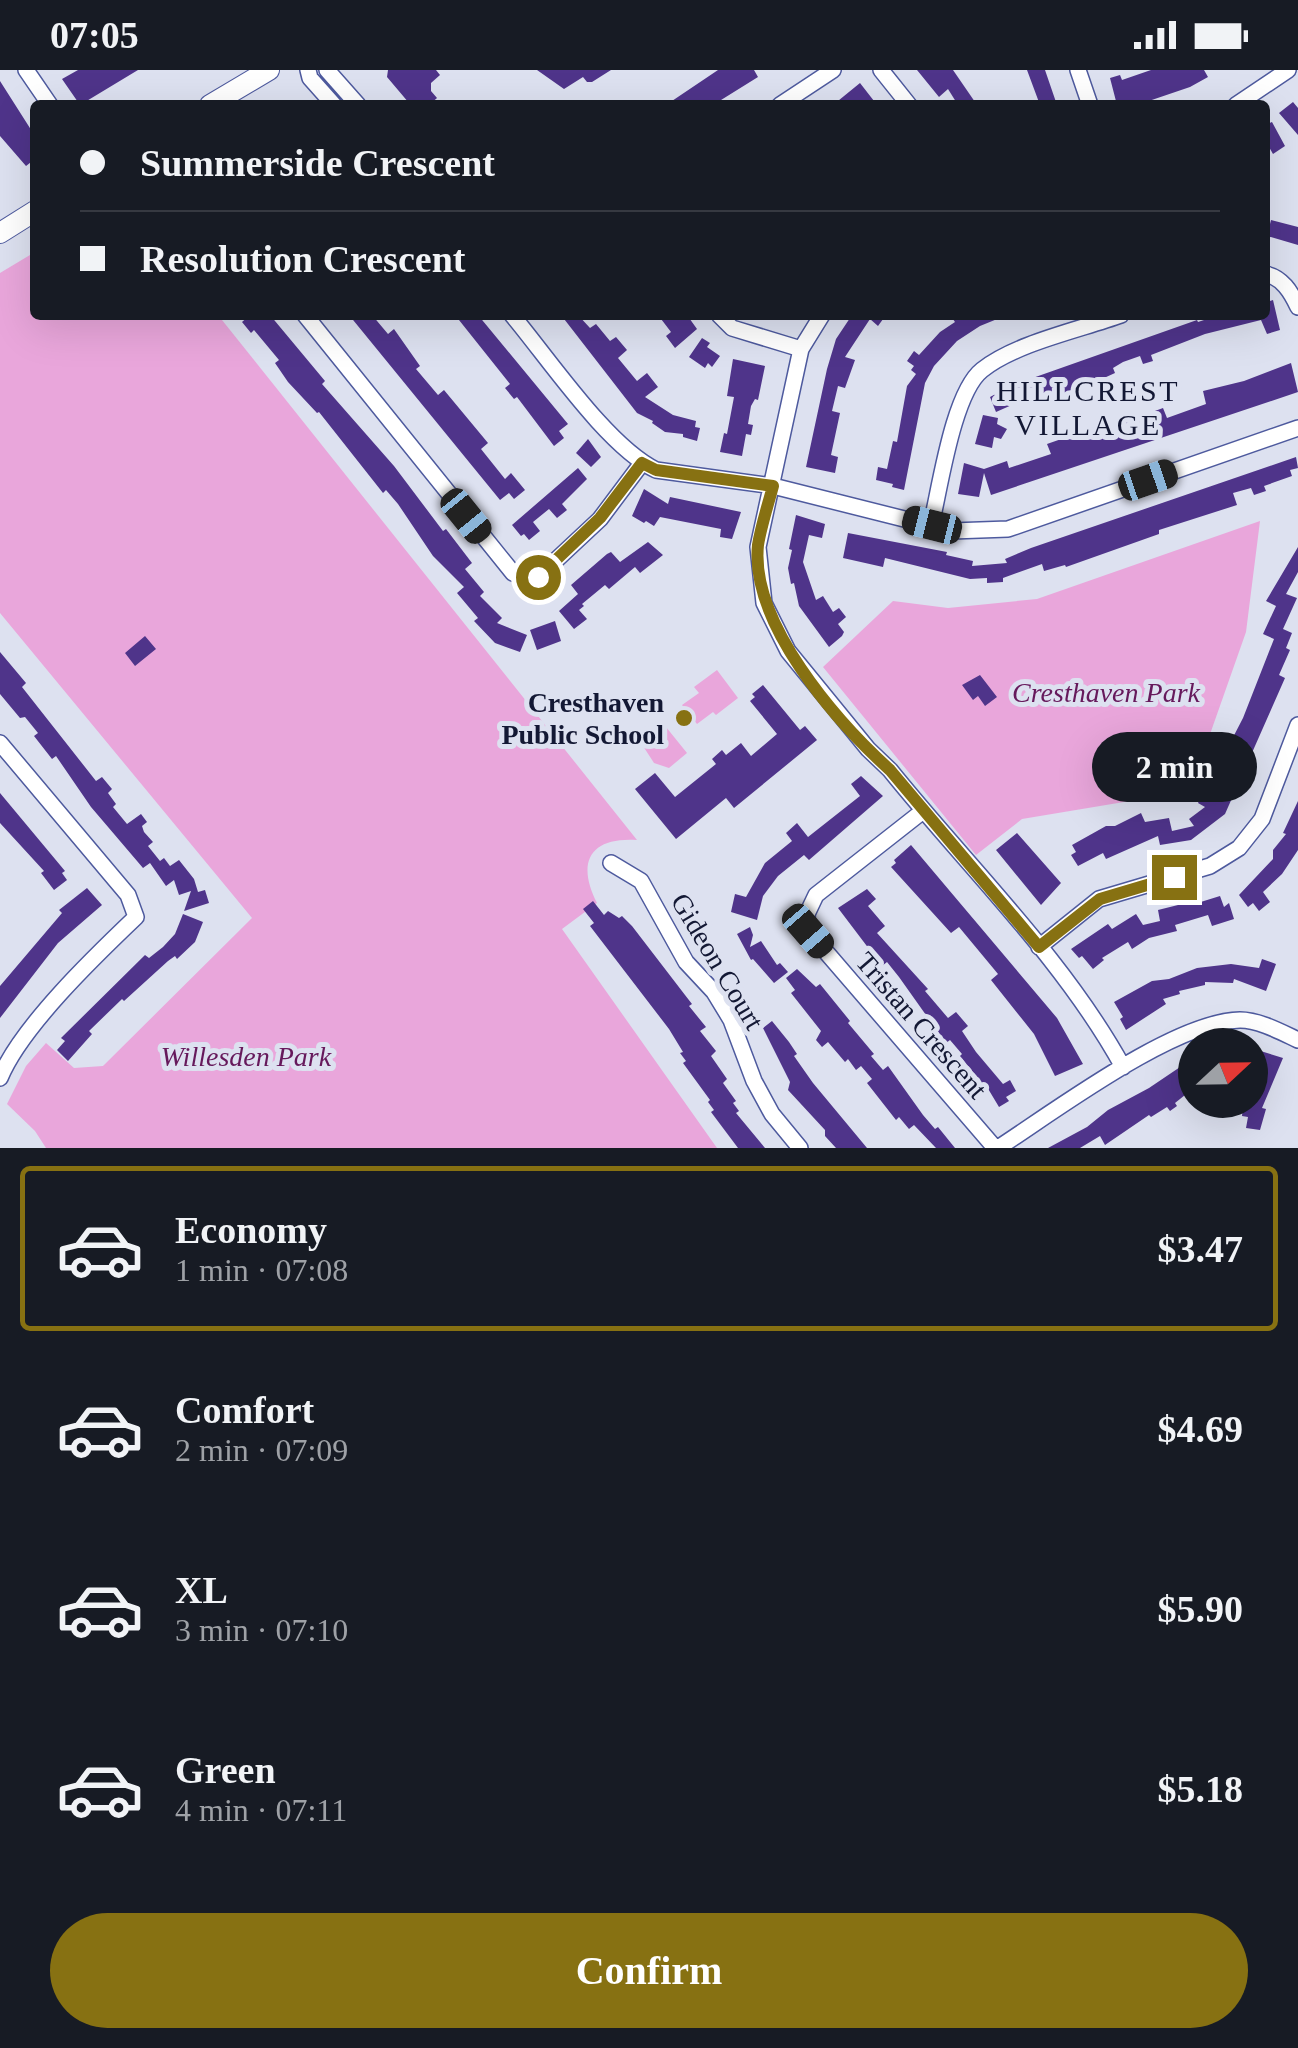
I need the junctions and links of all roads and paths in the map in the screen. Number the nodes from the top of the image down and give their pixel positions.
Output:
1 (26, 70) edge
2 (269, 70) edge
3 (308, 70) edge
4 (327, 70) edge
5 (833, 70) edge
6 (881, 70) edge
7 (1078, 70) edge
8 (1288, 70) edge
9 (47, 100) edge
10 (218, 100) edge
11 (330, 100) edge
12 (354, 100) edge
13 (788, 100) edge
14 (905, 100) edge
15 (1088, 100) edge
16 (1243, 100) edge
17 (30, 214) edge
18 (0, 233) edge
19 (1270, 274) edge
20 (1298, 307) edge
21 (310, 320) edge
22 (516, 320) edge
23 (723, 320) edge
24 (819, 320) edge
25 (1106, 320) edge
26 (801, 349) junction
27 (1298, 428) edge
28 (642, 463) junction
29 (773, 486) junction
30 (932, 525) junction
31 (1298, 725) edge
32 (0, 743) edge
33 (923, 811) junction
34 (611, 864) dead end
35 (1039, 947) junction
36 (1298, 1040) edge
37 (1123, 1068) junction
38 (0, 1078) edge
39 (800, 1148) edge
40 (996, 1148) edge

1 - 9 street
2 - 10 main road
3 - 11 street
4 - 12 street
5 - 13 street
6 - 14 street
7 - 15 street
8 - 16 street
17 - 18 main road
19 - 20 street
21 - 28 street
22 - 28 street
23 - 26 street
24 - 26 street
25 - 30 street
26 - 29 street
27 - 30 street
28 - 29 street
29 - 30 street
29 - 33 street
31 - 35 street
32 - 38 street
33 - 35 street
33 - 40 street, Tristan Crescent
34 - 39 street, Gideon Court
35 - 37 street
36 - 37 street
37 - 40 street

